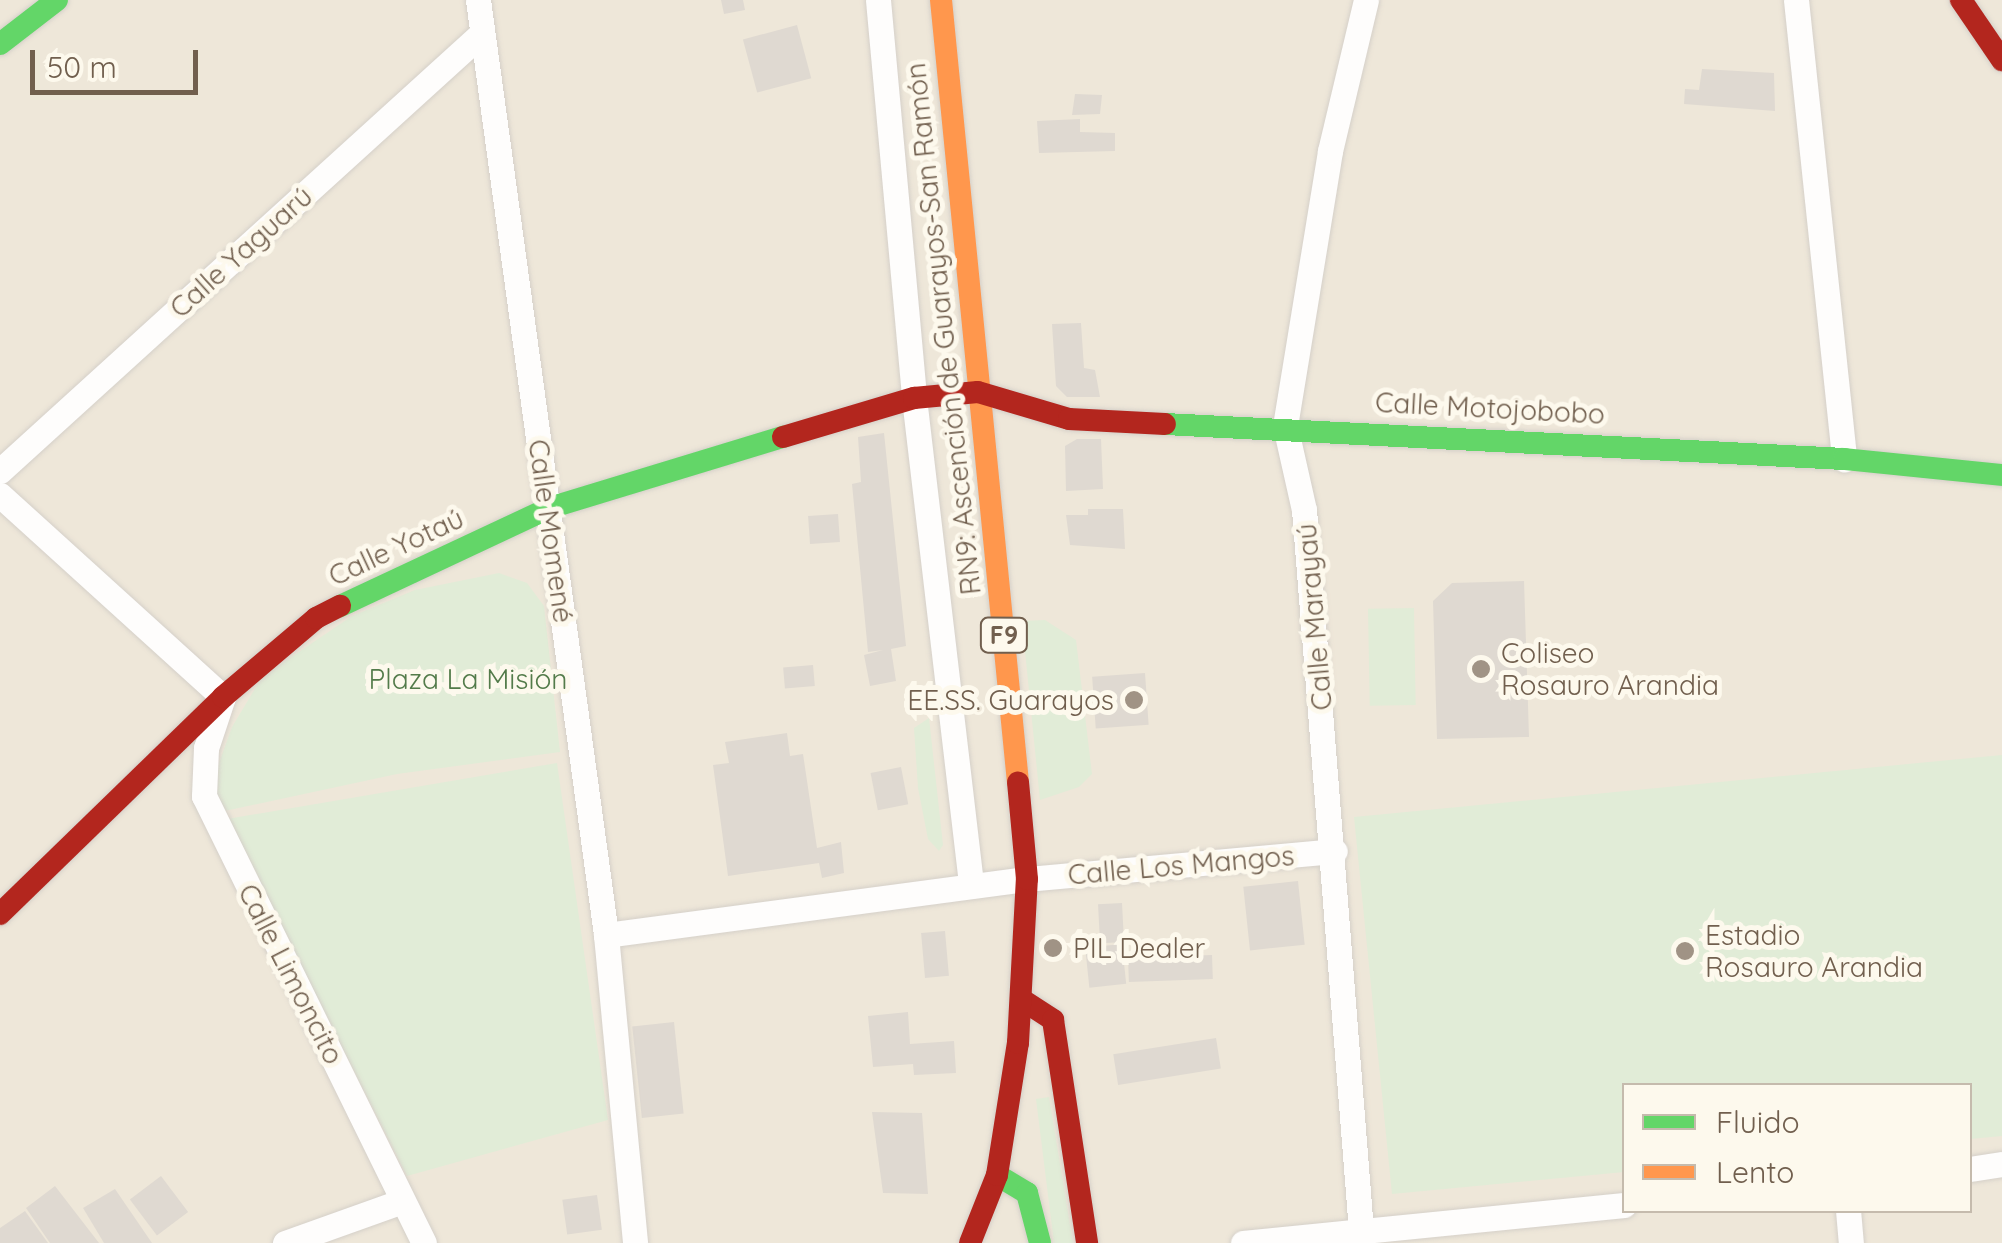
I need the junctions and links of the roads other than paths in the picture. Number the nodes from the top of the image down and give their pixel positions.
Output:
1 (57, 0) edge
2 (478, 0) edge
3 (878, 0) edge
4 (941, 0) edge
5 (1366, 0) edge
6 (1796, 0) edge
7 (1960, 0) edge
8 (482, 33) junction
9 (0, 44) edge
10 (2002, 60) edge
11 (978, 392) junction
12 (914, 398) junction
13 (1285, 426) junction
14 (1844, 459) junction
15 (0, 471) edge
16 (2002, 474) edge
17 (0, 495) edge
18 (549, 508) junction
19 (223, 696) junction
20 (1335, 851) junction
21 (1027, 880) junction
22 (972, 886) junction
23 (0, 914) edge
24 (606, 935) junction
25 (1024, 1001) junction
26 (2002, 1164) edge
27 (1972, 1168) edge
28 (997, 1174) junction
29 (402, 1202) junction
30 (1622, 1204) edge
31 (1848, 1213) edge
32 (1361, 1236) edge
33 (285, 1243) edge
34 (424, 1243) edge
35 (635, 1243) edge
36 (970, 1243) edge
37 (1040, 1243) edge
38 (1087, 1243) edge
39 (1243, 1243) edge
40 (1852, 1243) edge

1 - 9 main road
2 - 8 street, Calle Momené
3 - 12 street
4 - 11 main road, RN9: Ascención de Guarayos-San Ramón / F9
5 - 13 street, Calle Marayaú
6 - 14 street
7 - 10 main road
8 - 15 street, Calle Yaguarú
8 - 18 street, Calle Momené
11 - 12 main road, Calle Yotaú
11 - 13 main road, Calle Motojobobo
11 - 21 main road, RN9: Ascención de Guarayos-San Ramón / F9
12 - 18 main road, Calle Yotaú
12 - 22 street
13 - 14 main road, Calle Motojobobo
13 - 20 street, Calle Marayaú
14 - 16 main road, Calle Motojobobo
17 - 19 street
18 - 19 main road, Calle Yotaú
18 - 24 street, Calle Momené
19 - 23 main road, Calle Yotaú
19 - 29 street, Calle Limoncito
20 - 21 street, Calle Los Mangos
20 - 32 street, Calle Marayaú
21 - 22 street, Calle Los Mangos
21 - 25 main road, RN9: Ascención de Guarayos-San Ramón / F9
22 - 24 street, Calle Los Mangos
24 - 35 street, Calle Momené
25 - 28 main road, RN9: Ascención de Guarayos-San Ramón / F9
25 - 38 main road
26 - 27 street
28 - 36 main road, RN9: Ascención de Guarayos-San Ramón / F9
28 - 37 main road
29 - 33 street
29 - 34 street, Calle Limoncito
30 - 32 street
31 - 40 street
32 - 39 street

